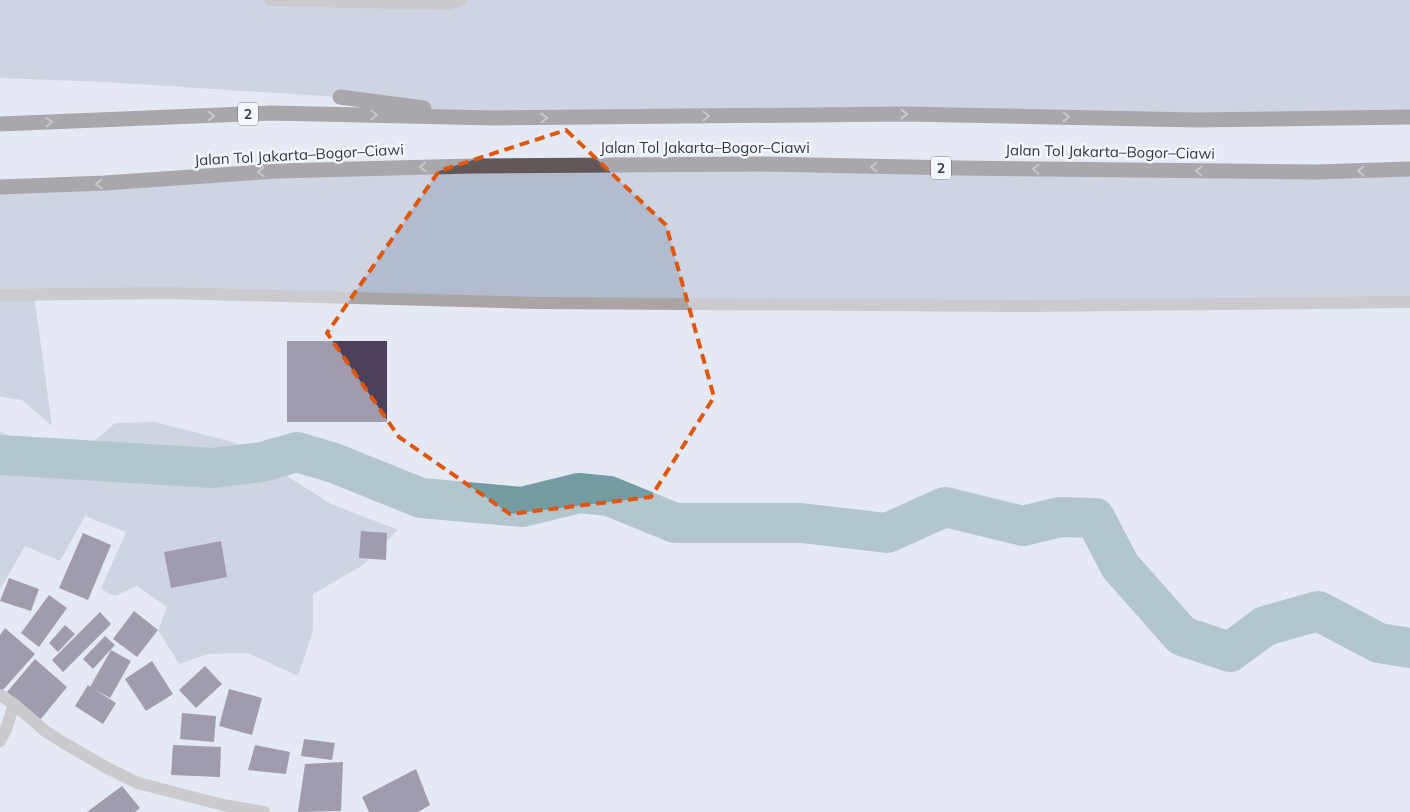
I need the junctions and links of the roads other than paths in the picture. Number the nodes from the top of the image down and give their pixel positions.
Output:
1 (271, 0) edge
2 (461, 0) edge
3 (340, 97) dead end
4 (1410, 117) edge
5 (495, 118) junction
6 (0, 124) edge
7 (1410, 169) edge
8 (0, 187) edge
9 (0, 295) edge
10 (1410, 302) edge
11 (0, 694) edge
12 (14, 704) junction
13 (0, 741) edge
14 (264, 812) edge

1 - 2 street
3 - 5 highway
5 -> 4 highway, Jalan Tol Jakarta–Bogor–Ciawi / 2
6 -> 5 highway, Jalan Tol Jakarta–Bogor–Ciawi / 2
7 -> 8 highway, Jalan Tol Jakarta–Bogor–Ciawi / 2
9 - 10 street
11 - 12 street
12 - 13 street
12 - 14 street

